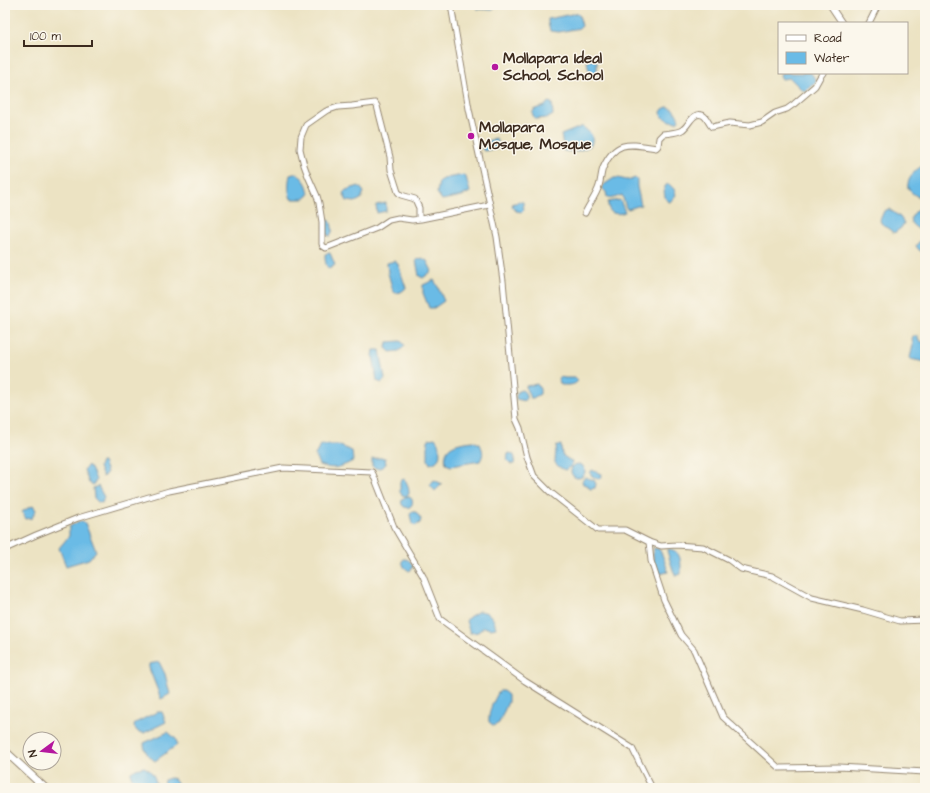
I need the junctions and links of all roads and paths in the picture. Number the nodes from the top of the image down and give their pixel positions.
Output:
1 (451, 5) edge
2 (830, 5) edge
3 (878, 5) edge
4 (841, 22) edge
5 (870, 22) edge
6 (822, 74) edge
7 (489, 205) junction
8 (585, 213) dead end
9 (419, 219) junction
10 (649, 542) junction
11 (5, 549) edge
12 (925, 620) edge
13 (5, 751) edge
14 (925, 772) edge
15 (46, 788) edge
16 (652, 788) edge

1 - 7 street
2 - 4 street
3 - 5 street
6 - 8 street
7 - 9 street
7 - 10 street
9 - 9 street
10 - 12 street
10 - 14 street
11 - 16 street
13 - 15 main road

